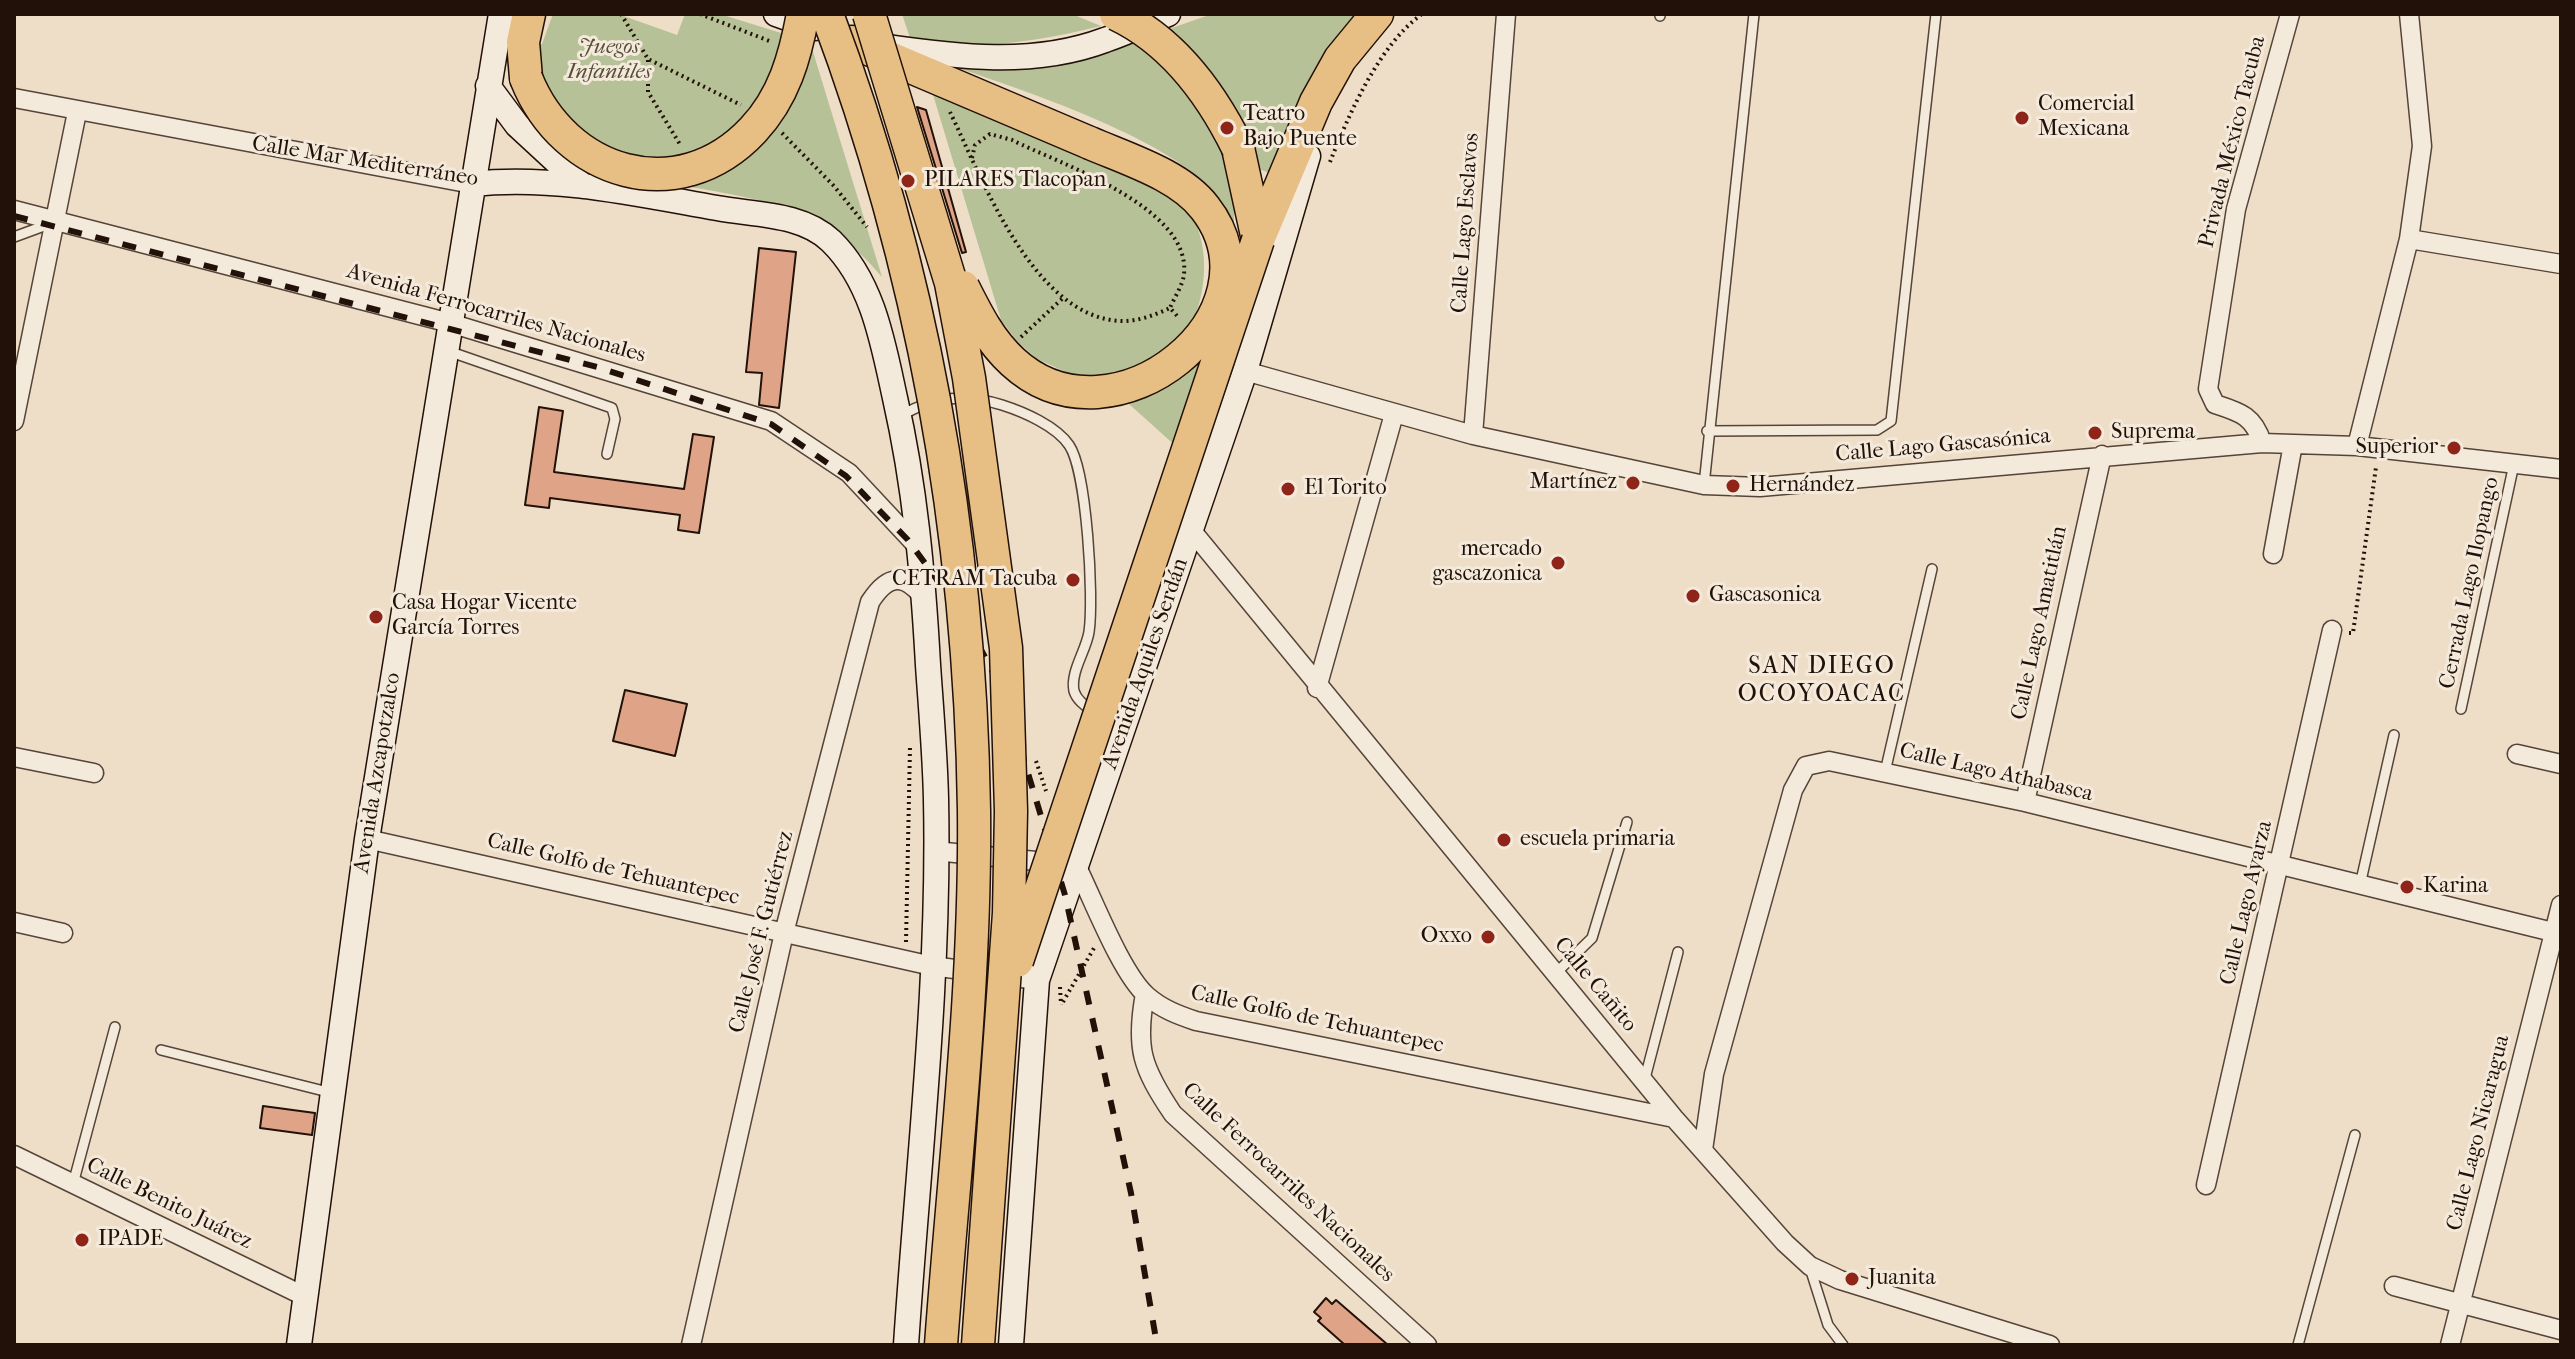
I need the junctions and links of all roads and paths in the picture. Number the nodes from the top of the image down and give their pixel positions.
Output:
1 (501, 14) edge
2 (529, 14) edge
3 (700, 14) edge
4 (776, 14) edge
5 (803, 14) edge
6 (827, 14) edge
7 (869, 14) edge
8 (883, 14) edge
9 (1116, 14) edge
10 (1168, 14) edge
11 (1377, 14) edge
12 (1393, 14) edge
13 (1506, 14) edge
14 (1754, 14) edge
15 (1936, 14) edge
16 (2290, 14) edge
17 (2409, 14) edge
18 (852, 42) junction
19 (781, 46) dead end
20 (648, 59) dead end
21 (934, 76) junction
22 (488, 86) junction
23 (893, 88) junction
24 (14, 98) edge
25 (77, 112) junction
26 (972, 158) junction
27 (689, 159) dead end
28 (472, 184) junction
29 (583, 186) junction
30 (14, 210) edge
31 (933, 216) junction
32 (55, 221) junction
33 (14, 237) edge
34 (2409, 239) junction
35 (1258, 240) junction
36 (2561, 264) edge
37 (1063, 298) junction
38 (1170, 308) junction
39 (1180, 319) dead end
40 (450, 323) junction
41 (1017, 341) dead end
42 (446, 350) junction
43 (1245, 371) junction
44 (1394, 414) junction
45 (899, 416) junction
46 (14, 421) edge
47 (1707, 431) junction
48 (1473, 435) junction
49 (2262, 443) junction
50 (2293, 444) junction
51 (2357, 446) junction
52 (2378, 449) junction
53 (607, 454) dead end
54 (2102, 455) junction
55 (2514, 464) junction
56 (2561, 469) edge
57 (1704, 485) junction
58 (1192, 531) junction
59 (920, 549) junction
60 (2273, 554) dead end
61 (1932, 569) dead end
62 (924, 598) junction
63 (2332, 630) joint
64 (1317, 688) junction
65 (2461, 709) dead end
66 (1123, 728) junction
67 (2394, 735) dead end
68 (2517, 754) dead end
69 (14, 757) edge
70 (2561, 764) edge
71 (1885, 772) junction
72 (94, 773) dead end
73 (2025, 802) junction
74 (1627, 822) dead end
75 (367, 839) junction
76 (935, 851) junction
77 (1076, 865) junction
78 (2281, 865) junction
79 (2360, 885) junction
80 (2561, 905) edge
81 (14, 922) edge
82 (63, 933) dead end
83 (784, 933) junction
84 (2558, 934) edge
85 (1678, 952) dead end
86 (932, 966) junction
87 (1555, 974) junction
88 (1037, 980) junction
89 (1145, 994) junction
90 (1000, 1010) junction
91 (115, 1027) dead end
92 (161, 1050) dead end
93 (1644, 1082) junction
94 (332, 1093) junction
95 (1674, 1118) junction
96 (2355, 1135) dead end
97 (1703, 1150) junction
98 (14, 1155) edge
99 (73, 1184) junction
100 (2206, 1185) dead end
101 (1810, 1266) junction
102 (2394, 1286) dead end
103 (304, 1296) junction
104 (2461, 1302) junction
105 (2561, 1330) edge
106 (300, 1345) edge
107 (691, 1345) edge
108 (906, 1345) edge
109 (941, 1345) edge
110 (978, 1345) edge
111 (1011, 1345) edge
112 (1427, 1345) edge
113 (1843, 1345) edge
114 (2050, 1345) edge
115 (2298, 1345) edge
116 (2450, 1345) edge

1 - 22 street, Avenida Azcapotzalco
2 - 5 highway, bridge
3 - 19 path
4 - 18 street
6 - 109 highway, bridge
7 - 23 highway, bridge
8 - 23 highway, bridge
9 - 35 highway, bridge
10 - 18 street
11 - 35 highway
12 - 43 street, Avenida Aquiles Serdán
13 - 48 street, Calle Lago Esclavos
14 - 47 lane
15 - 47 lane
16 - 49 street, Privada México Tacuba
17 - 34 street
18 - 21 highway
20 - 27 path
21 - 26 path
21 - 31 highway, bridge
22 - 28 street, Avenida Azcapotzalco
22 - 29 street
23 - 31 highway, bridge
24 - 25 street, Calle Mar Mediterráneo
25 - 28 street, Calle Mar Mediterráneo
25 - 32 street
26 - 37 path
26 - 38 path
28 - 29 street, Calle Mar Mediterráneo
28 - 40 street, Avenida Azcapotzalco
29 - 45 street, Calle Mar Mediterráneo
30 - 32 street, Avenida Ferrocarriles Nacionales
31 - 90 highway, bridge
32 - 33 lane
32 - 40 street, Avenida Ferrocarriles Nacionales
32 - 46 street
34 - 36 street
34 - 51 street
35 - 90 highway, bridge
37 - 38 path
37 - 41 path
38 - 39 path
40 - 42 street, Avenida Azcapotzalco
40 - 59 street, Avenida Ferrocarriles Nacionales
42 - 53 lane
42 - 75 street, Avenida Azcapotzalco
43 - 44 street, Calle Lago Gascasónica
43 - 58 street, Avenida Aquiles Serdán
44 - 48 street, Calle Lago Gascasónica
44 - 64 street
45 - 59 street
45 - 66 lane
47 - 57 lane
48 - 57 street, Calle Lago Gascasónica
49 - 50 street, Calle Lago Gascasónica
49 - 54 street, Calle Lago Gascasónica
50 - 51 street, Calle Lago Gascasónica
50 - 60 street
51 - 52 street, Calle Lago Gascasónica
52 - 55 street, Calle Lago Gascasónica
52 - 63 path
54 - 57 street, Calle Lago Gascasónica
54 - 73 street, Calle Lago Amatitlán
55 - 56 street, Calle Lago Gascasónica
55 - 65 lane, Cerrada Lago Ilopango
58 - 64 street, Calle Cañito
58 - 66 street, Avenida Aquiles Serdán
59 - 62 street
61 - 71 lane
62 - 76 street
62 - 83 street, Calle José F. Gutiérrez
63 - 78 street, Calle Lago Ayarza
64 - 87 street, Calle Cañito
66 - 77 street, Avenida Aquiles Serdán
67 - 79 lane
68 - 70 street
69 - 72 street
71 - 73 street, Calle Lago Athabasca
71 - 97 street, Calle Lago Athabasca
73 - 78 street, Calle Lago Athabasca
74 - 87 lane
75 - 83 street, Calle Golfo de Tehuantepec
75 - 94 street, Avenida Azcapotzalco
76 - 77 street
76 - 86 street
77 - 88 street, Avenida Aquiles Serdán
77 - 89 street, Calle Golfo de Tehuantepec
78 - 79 street, Calle Lago Athabasca
78 - 100 street, Calle Lago Ayarza
79 - 84 street, Calle Lago Athabasca
80 - 84 street, Calle Lago Nicaragua
81 - 82 street
83 - 86 street, Calle Golfo de Tehuantepec
83 - 107 street, Calle José F. Gutiérrez
84 - 104 street, Calle Lago Nicaragua
85 - 93 lane
86 - 88 street, Calle Golfo de Tehuantepec
86 - 108 street
87 - 93 street, Calle Cañito
88 - 111 street, Avenida Aquiles Serdán
89 - 95 street, Calle Golfo de Tehuantepec
89 - 112 street, Calle Ferrocarriles Nacionales
90 - 110 highway, bridge
91 - 99 lane
92 - 94 lane
93 - 95 street, Calle Cañito
94 - 103 street, Avenida Azcapotzalco
95 - 97 street, Calle Cañito
96 - 115 lane
97 - 101 street, Calle Cañito
98 - 99 street, Calle Benito Juárez
99 - 103 street, Calle Benito Juárez
101 - 113 lane
101 - 114 street, Calle Cañito
102 - 104 street
103 - 106 street, Avenida Azcapotzalco
104 - 105 street
104 - 116 street, Calle Lago Nicaragua

